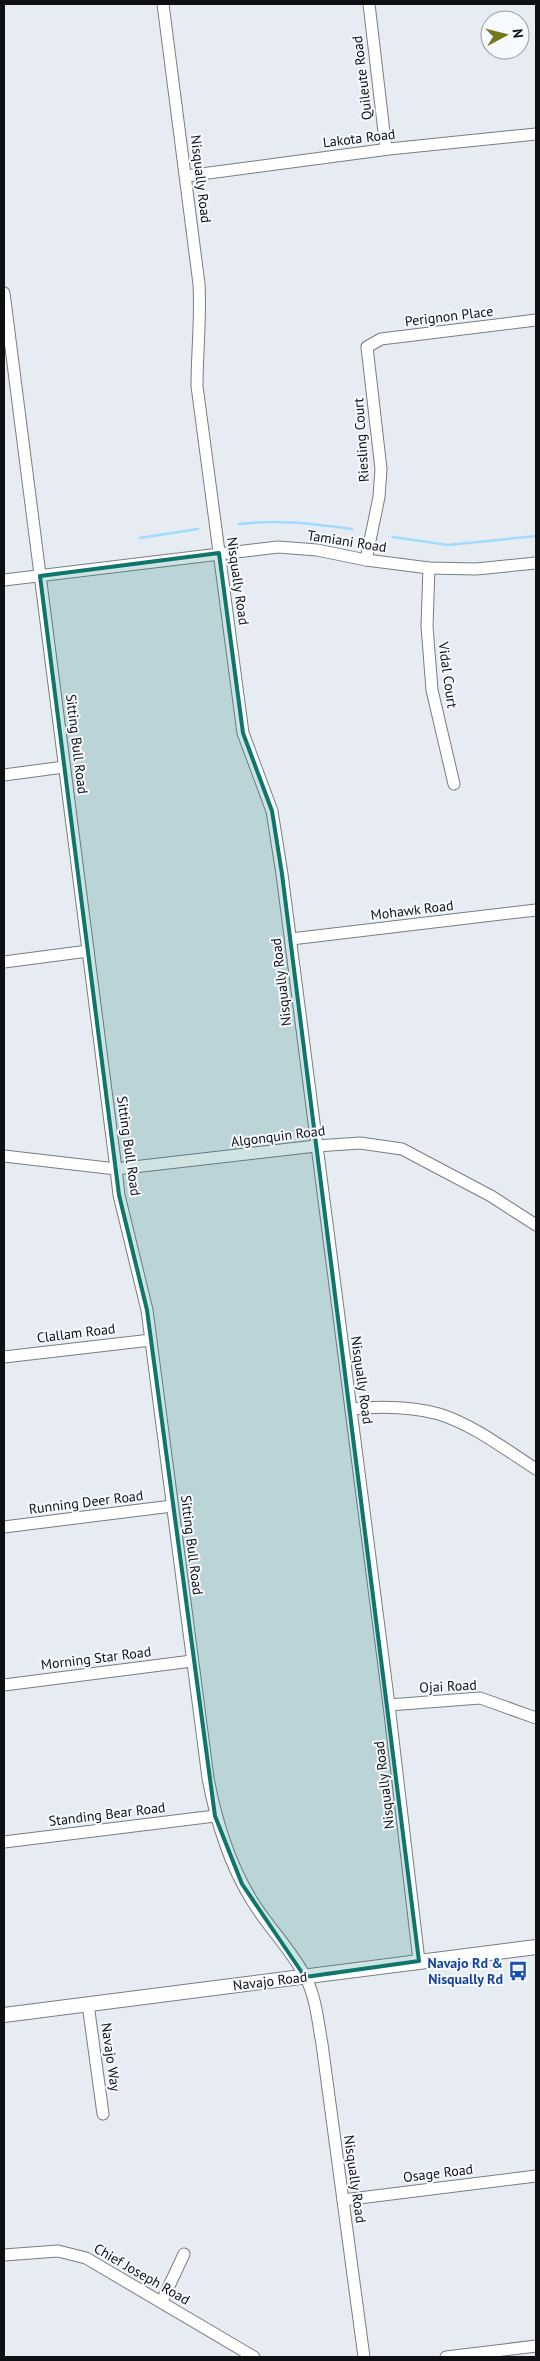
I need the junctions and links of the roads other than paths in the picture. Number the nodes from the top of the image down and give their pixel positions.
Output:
1 (163, 4) edge
2 (369, 4) edge
3 (536, 134) edge
4 (386, 149) junction
5 (186, 176) junction
6 (4, 293) edge
7 (536, 320) edge
8 (6, 328) edge
9 (367, 347) joint
10 (219, 553) junction
11 (366, 560) junction
12 (536, 562) edge
13 (429, 568) junction
14 (40, 576) junction
15 (4, 580) edge
16 (64, 767) junction
17 (4, 775) edge
18 (454, 784) dead end
19 (536, 910) edge
20 (291, 939) junction
21 (88, 951) junction
22 (4, 962) edge
23 (316, 1146) junction
24 (4, 1156) edge
25 (116, 1170) junction
26 (536, 1225) edge
27 (151, 1340) junction
28 (4, 1357) edge
29 (351, 1409) junction
30 (536, 1469) edge
31 (172, 1506) junction
32 (4, 1527) edge
33 (192, 1661) junction
34 (4, 1685) edge
35 (389, 1705) junction
36 (536, 1718) edge
37 (215, 1816) junction
38 (4, 1842) edge
39 (536, 1947) edge
40 (419, 1961) junction
41 (305, 1977) junction
42 (88, 2004) junction
43 (4, 2015) edge
44 (103, 2114) dead end
45 (536, 2176) edge
46 (343, 2200) junction
47 (184, 2254) dead end
48 (4, 2255) edge
49 (162, 2301) junction
50 (536, 2346) edge
51 (254, 2357) edge
52 (364, 2357) edge
53 (446, 2357) edge

1 - 5 street, Nisqually Road
2 - 4 street, Quileute Road
3 - 4 street, Lakota Road
4 - 5 street, Lakota Road
5 - 10 street, Nisqually Road
6 - 8 street, Sitting Bull Road
7 - 9 street, Perignon Place
8 - 14 street, Sitting Bull Road
9 - 11 street, Riesling Court
10 - 11 street, Tamiani Road
10 - 14 street, Tamiani Road
10 - 20 street, Nisqually Road
11 - 13 street, Tamiani Road
12 - 13 street, Tamiani Road
13 - 18 street, Vidal Court
14 - 15 street, Tamiani Road
14 - 16 street, Sitting Bull Road
16 - 17 street
16 - 21 street, Sitting Bull Road
19 - 20 street, Mohawk Road
20 - 23 street, Nisqually Road
21 - 22 street
21 - 25 street, Sitting Bull Road
23 - 25 street, Algonquin Road
23 - 26 street, Algonquin Road
23 - 29 street, Nisqually Road
24 - 25 street, Algonquin Road
25 - 27 street, Sitting Bull Road
27 - 28 street, Clallam Road
27 - 31 street, Sitting Bull Road
29 - 30 street
29 - 35 street, Nisqually Road
31 - 32 street, Running Deer Road
31 - 33 street, Sitting Bull Road
33 - 34 street, Morning Star Road
33 - 37 street, Sitting Bull Road
35 - 36 street, Ojai Road
35 - 40 street, Nisqually Road
37 - 38 street, Standing Bear Road
37 - 41 street, Sitting Bull Road
39 - 40 main road, Navajo Road
40 - 41 main road, Navajo Road
41 - 42 main road, Navajo Road
41 - 46 street, Nisqually Road
42 - 43 main road, Navajo Road
42 - 44 street, Navajo Way
45 - 46 street, Osage Road
46 - 52 street, Nisqually Road
47 - 49 street
48 - 49 street, Chief Joseph Road
49 - 51 street, Chief Joseph Road
50 - 53 street

